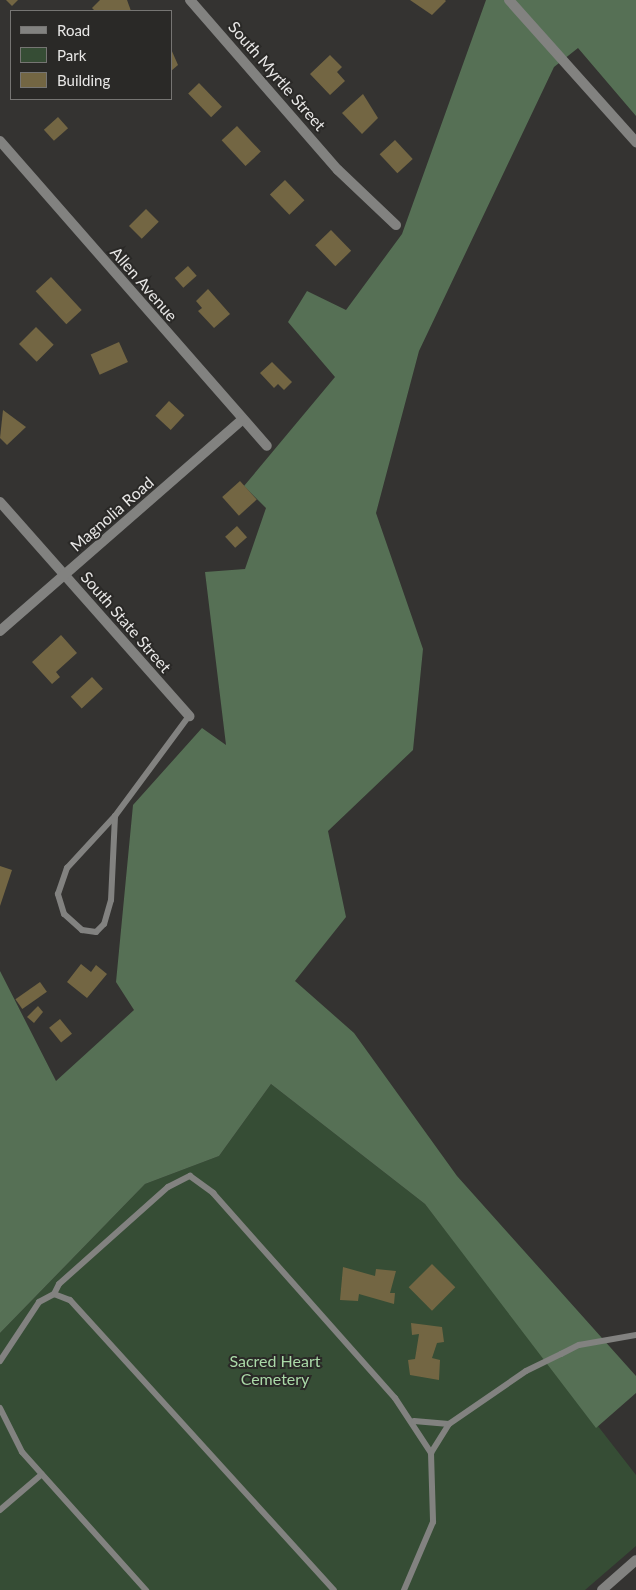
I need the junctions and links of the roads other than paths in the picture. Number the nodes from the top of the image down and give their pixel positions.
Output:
1 (190, 0) edge
2 (509, 0) edge
3 (0, 141) edge
4 (636, 142) edge
5 (396, 225) dead end
6 (243, 419) junction
7 (267, 446) dead end
8 (0, 502) edge
9 (65, 575) junction
10 (0, 631) edge
11 (189, 716) joint
12 (115, 816) junction
13 (54, 1294) junction
14 (636, 1335) edge
15 (0, 1361) edge
16 (0, 1408) edge
17 (414, 1421) junction
18 (449, 1424) junction
19 (431, 1453) junction
20 (42, 1474) junction
21 (0, 1510) edge
22 (636, 1560) edge
23 (146, 1590) edge
24 (334, 1590) edge
25 (404, 1590) edge
26 (602, 1590) edge

1 - 5 street, South Myrtle Street
2 - 4 street
3 - 6 street, Allen Avenue
6 - 7 street, Allen Avenue
6 - 9 street, Magnolia Road
8 - 9 street, South State Street
9 - 10 street, Magnolia Road
9 - 11 street, South State Street
11 - 12 lane
12 - 12 lane
13 - 15 lane
13 - 17 lane
13 - 24 lane
14 - 18 lane
16 - 20 lane
17 - 18 lane
17 - 19 lane
18 - 19 lane
19 - 25 lane
20 - 21 lane
20 - 23 lane
22 - 26 street

